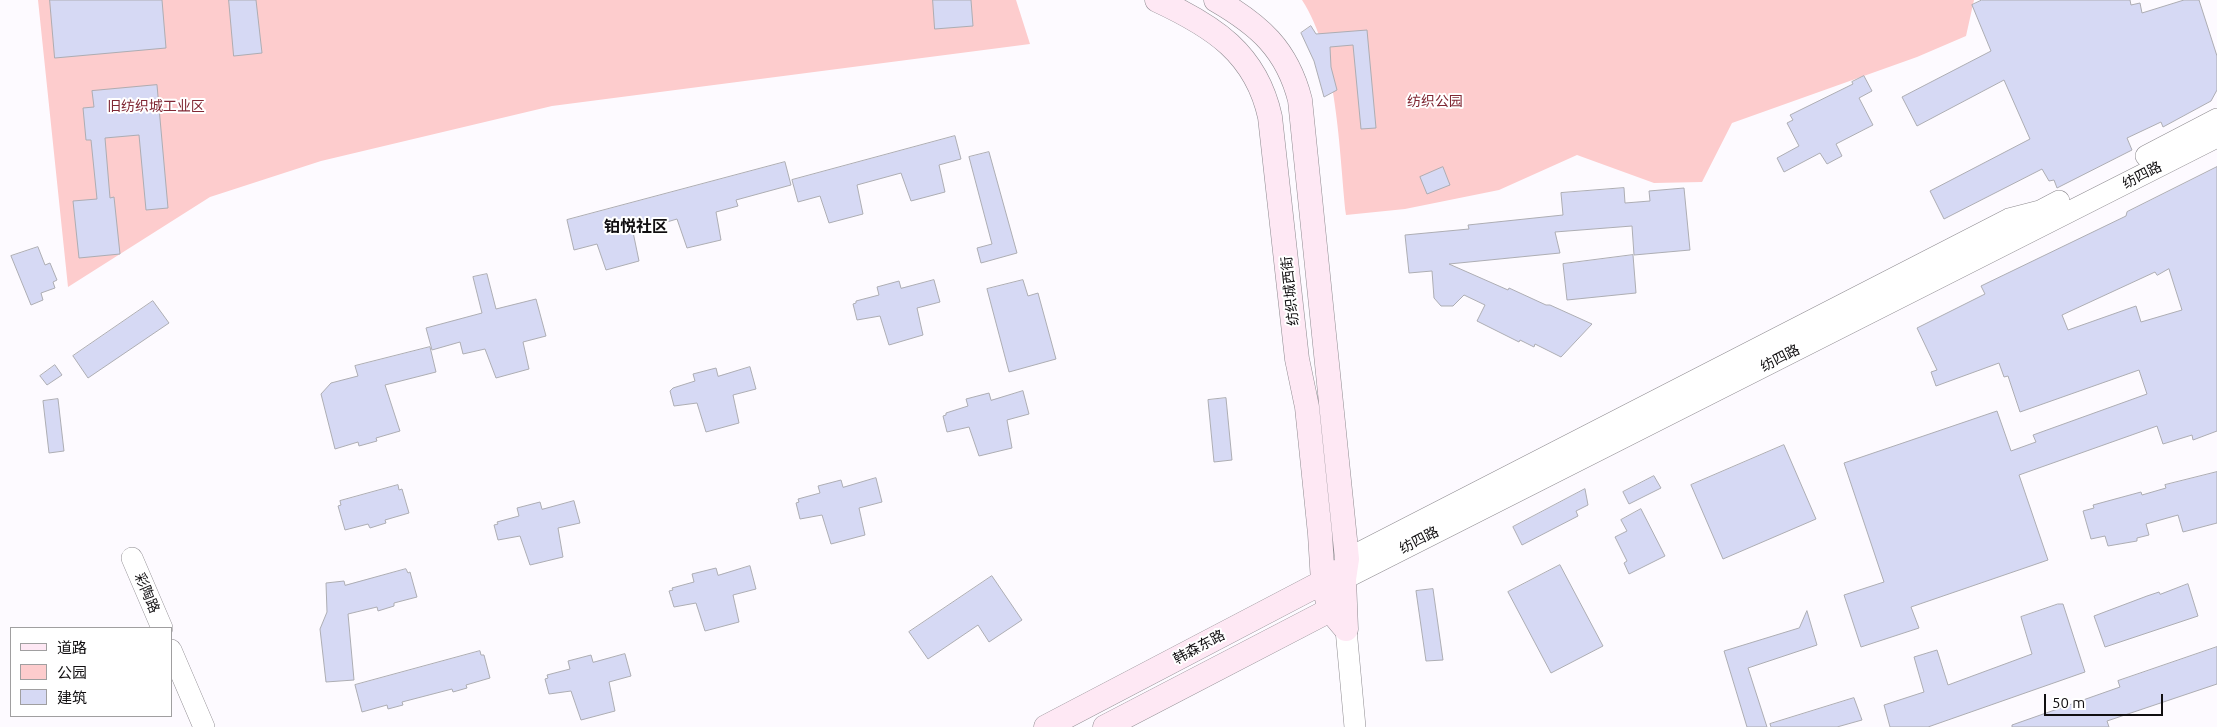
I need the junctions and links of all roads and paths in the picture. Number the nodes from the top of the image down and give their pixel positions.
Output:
1 (1157, 0) edge
2 (1216, 0) edge
3 (2217, 120) edge
4 (2217, 137) edge
5 (132, 558) dead end
6 (1338, 573) junction
7 (1330, 610) junction
8 (162, 627) edge
9 (1346, 629) junction
10 (172, 652) edge
11 (204, 727) edge
12 (1046, 727) edge
13 (1105, 727) edge
14 (1355, 727) edge

1 - 6 main road, 纺织城西街
2 - 6 main road, 纺织城西街
3 - 6 street, 纺四路
4 - 6 street, 纺四路
5 - 8 street, 彩陶路
6 - 7 main road, 纺织城西街
6 - 9 main road, 纺织城西街
6 - 12 main road, 韩森东路
7 - 9 main road, 纺织城西街
7 - 13 main road, 韩森东路
9 - 14 street, 纺织城西街
10 - 11 street

